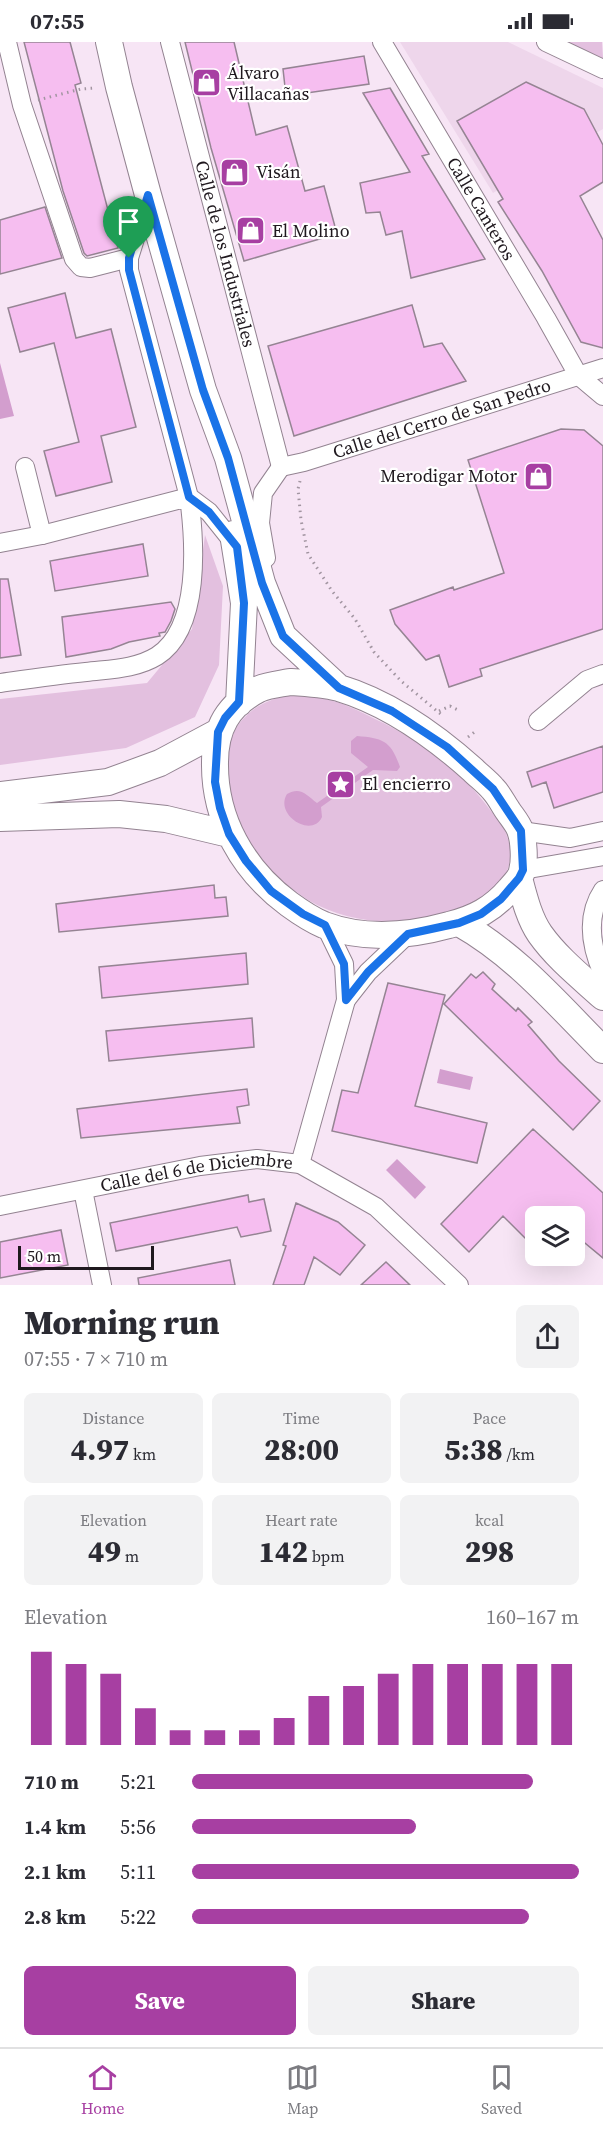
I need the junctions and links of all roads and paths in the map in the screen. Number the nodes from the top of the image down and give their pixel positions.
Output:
1 (7, 42) edge
2 (109, 42) edge
3 (170, 42) edge
4 (382, 42) edge
5 (546, 42) edge
6 (603, 69) edge
7 (119, 87) junction
8 (22, 105) junction
9 (148, 195) junction
10 (129, 258) junction
11 (603, 368) edge
12 (578, 375) junction
13 (203, 390) junction
14 (603, 396) edge
15 (303, 462) junction
16 (25, 467) dead end
17 (281, 467) junction
18 (189, 497) junction
19 (42, 536) junction
20 (0, 543) edge
21 (237, 547) junction
22 (283, 636) junction
23 (603, 674) edge
24 (0, 683) edge
25 (339, 688) junction
26 (239, 702) junction
27 (458, 710) dead end
28 (438, 711) junction
29 (445, 718) dead end
30 (538, 721) dead end
31 (476, 731) dead end
32 (218, 732) junction
33 (469, 741) dead end
34 (0, 795) edge
35 (5, 821) edge
36 (521, 831) junction
37 (603, 831) edge
38 (229, 834) junction
39 (603, 856) edge
40 (521, 874) junction
41 (603, 890) edge
42 (459, 923) junction
43 (325, 925) junction
44 (408, 934) junction
45 (603, 974) edge
46 (603, 997) edge
47 (346, 1000) junction
48 (603, 1050) edge
49 (300, 1164) junction
50 (83, 1190) junction
51 (0, 1206) edge
52 (102, 1285) edge
53 (459, 1285) edge

1 - 8 street
2 - 7 main road
3 - 17 street, Calle de los Industriales
4 - 12 street, Calle Canteros
5 - 6 street
7 - 8 path
7 - 9 main road
8 - 10 street
9 - 10 street
9 - 13 main road
10 - 18 street
11 - 12 street, Calle del Cerro de San Pedro
12 - 14 street
12 - 15 street, Calle del Cerro de San Pedro
13 - 21 main road
13 - 22 main road
15 - 17 street, Calle del Cerro de San Pedro
15 - 28 path
16 - 19 street
17 - 22 street
18 - 19 street
18 - 21 street
18 - 24 street
19 - 20 street
21 - 26 main road
22 - 25 main road
23 - 30 street
25 - 26 main road
25 - 36 main road
26 - 32 main road
27 - 28 path
28 - 29 path
31 - 33 path
32 - 34 main road
32 - 38 main road
35 - 38 main road
36 - 37 street
36 - 40 main road
38 - 43 main road
39 - 40 street
40 - 42 main road
40 - 46 main road
41 - 45 street
42 - 44 main road
42 - 48 main road
43 - 44 main road
43 - 47 street
44 - 47 street
47 - 49 street
49 - 50 street, Calle del 6 de Diciembre
49 - 53 street, Calle del 6 de Diciembre
50 - 51 street, Calle del 6 de Diciembre
50 - 52 street

